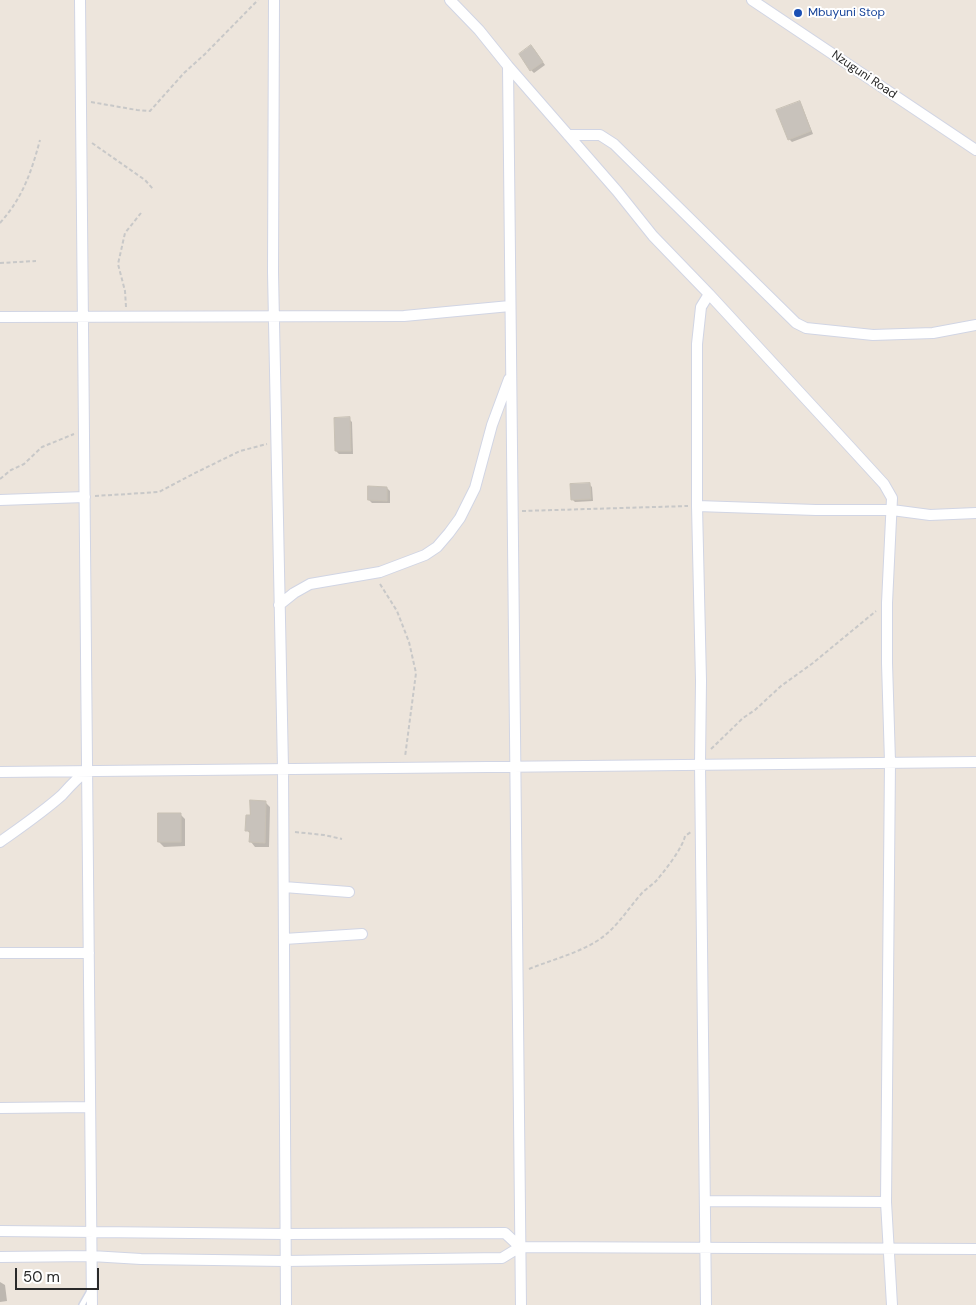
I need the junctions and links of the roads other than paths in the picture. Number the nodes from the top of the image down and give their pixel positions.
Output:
1 (80, 0) edge
2 (274, 0) edge
3 (450, 0) edge
4 (752, 0) edge
5 (508, 66) junction
6 (568, 135) junction
7 (976, 150) edge
8 (709, 294) junction
9 (510, 306) junction
10 (274, 316) junction
11 (0, 317) edge
12 (83, 317) junction
13 (976, 325) edge
14 (511, 374) junction
15 (85, 498) junction
16 (0, 500) edge
17 (697, 506) junction
18 (892, 510) junction
19 (976, 513) edge
20 (279, 605) junction
21 (700, 762) junction
22 (890, 762) junction
23 (976, 762) edge
24 (515, 766) junction
25 (283, 768) junction
26 (87, 771) junction
27 (0, 772) edge
28 (0, 842) edge
29 (284, 887) junction
30 (348, 892) dead end
31 (362, 934) dead end
32 (284, 939) junction
33 (0, 953) edge
34 (89, 953) junction
35 (90, 1107) junction
36 (0, 1108) edge
37 (705, 1201) junction
38 (886, 1202) junction
39 (0, 1231) edge
40 (91, 1231) junction
41 (286, 1234) junction
42 (520, 1247) junction
43 (705, 1248) junction
44 (889, 1249) junction
45 (976, 1249) edge
46 (91, 1256) junction
47 (0, 1257) edge
48 (285, 1261) junction
49 (92, 1288) junction
50 (82, 1305) edge
51 (92, 1305) edge
52 (286, 1305) edge
53 (521, 1305) edge
54 (706, 1305) edge
55 (892, 1305) edge

1 - 12 street
2 - 10 street
3 - 5 street
4 - 7 street, Nzuguni Road
5 - 6 street
5 - 9 street
6 - 8 street
6 - 13 street
8 - 17 street
8 - 18 street
9 - 10 street
9 - 14 street
10 - 12 street
10 - 20 street
11 - 12 street
12 - 15 street
14 - 20 street
14 - 24 street
15 - 16 street
15 - 26 street
17 - 18 street
17 - 21 street
18 - 19 street
18 - 22 street
20 - 25 street
21 - 22 street
21 - 24 street
21 - 37 street
22 - 23 street
22 - 38 street
24 - 25 street
24 - 42 street
25 - 26 street
25 - 29 street
26 - 27 street
26 - 28 street
26 - 34 street
29 - 30 street
29 - 32 street
31 - 32 street
32 - 41 street
33 - 34 street
34 - 35 street
35 - 36 street
35 - 40 street
37 - 38 street
37 - 43 street
38 - 44 street
39 - 40 street
40 - 41 street
40 - 46 street
41 - 42 street
41 - 48 street
42 - 43 street
42 - 48 street
42 - 53 street
43 - 44 street
43 - 54 street
44 - 45 street
44 - 55 street
46 - 47 street
46 - 48 street
46 - 49 street
48 - 52 street
49 - 50 lane
49 - 51 street

